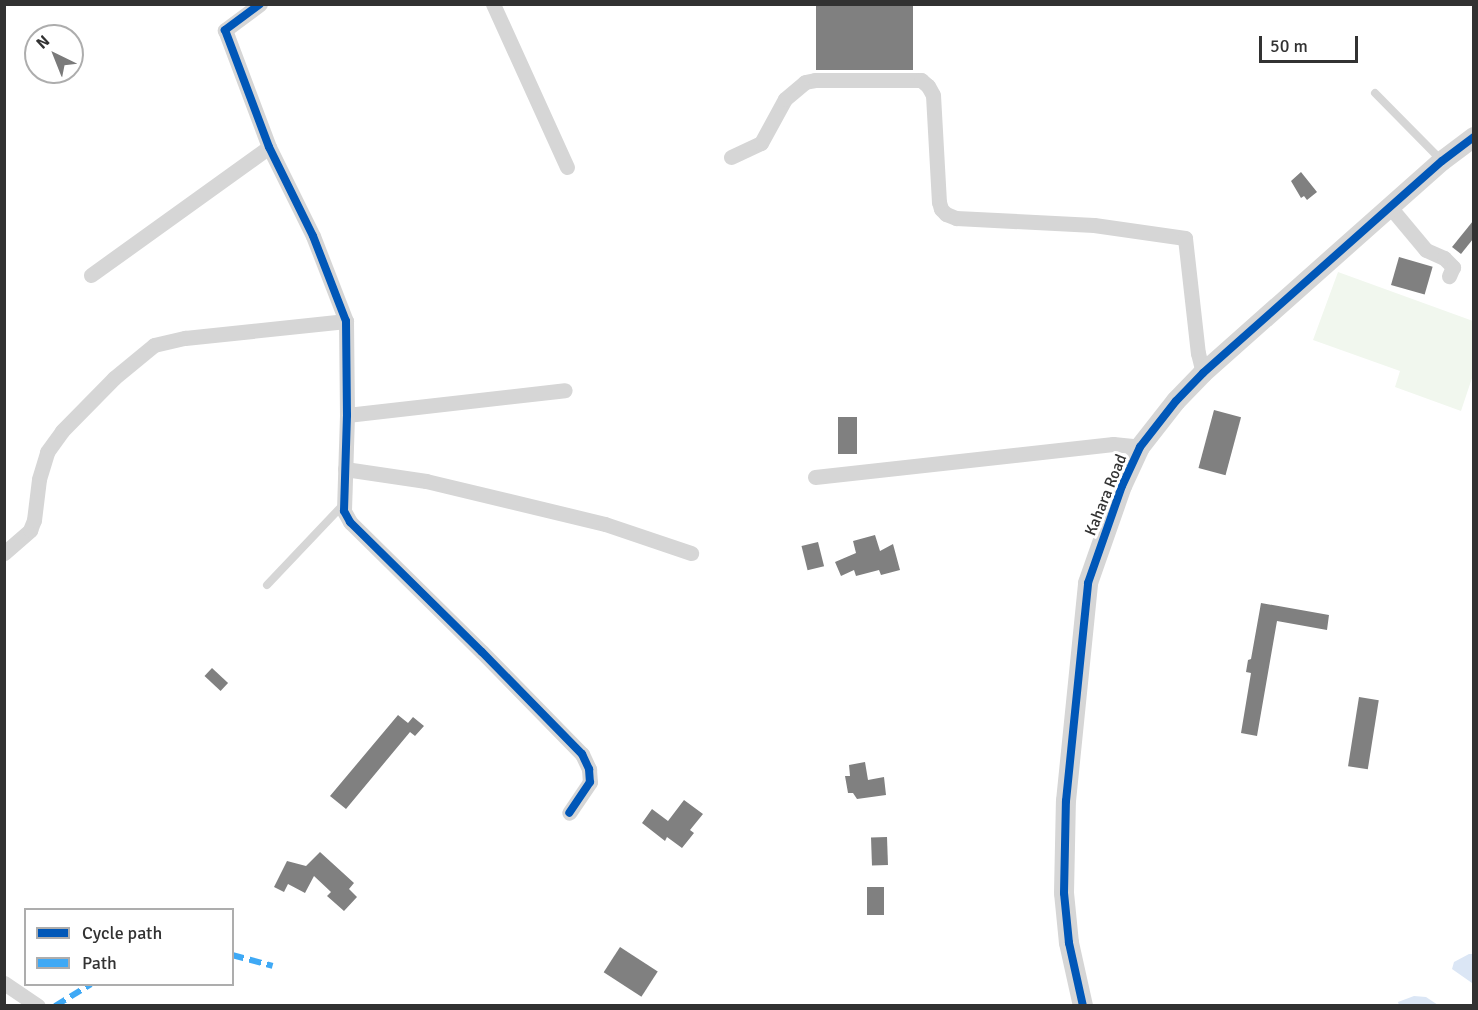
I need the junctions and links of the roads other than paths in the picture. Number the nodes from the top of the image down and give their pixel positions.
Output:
1 (260, 4) edge
2 (493, 4) edge
3 (1375, 93) dead end
4 (1473, 137) edge
5 (269, 147) junction
6 (731, 157) dead end
7 (1442, 161) junction
8 (567, 167) dead end
9 (1390, 207) junction
10 (91, 275) dead end
11 (1449, 276) dead end
12 (346, 321) junction
13 (1203, 373) junction
14 (565, 390) dead end
15 (347, 415) junction
16 (1140, 447) junction
17 (345, 469) junction
18 (815, 477) dead end
19 (344, 504) junction
20 (4, 553) edge
21 (691, 553) dead end
22 (267, 585) dead end
23 (569, 813) dead end
24 (4, 983) edge
25 (38, 1005) edge
26 (1083, 1005) edge

1 - 5 street
2 - 8 street
3 - 7 lane
4 - 7 street, Kahara Road
5 - 10 street
5 - 12 street
6 - 13 street
7 - 9 street, Kahara Road
9 - 11 street
9 - 13 street, Kahara Road
12 - 15 street
12 - 20 street
13 - 16 street, Kahara Road
14 - 15 street
15 - 17 street
16 - 18 street
16 - 26 street, Kahara Road
17 - 19 street
17 - 21 street
19 - 22 lane
19 - 23 street
24 - 25 street

